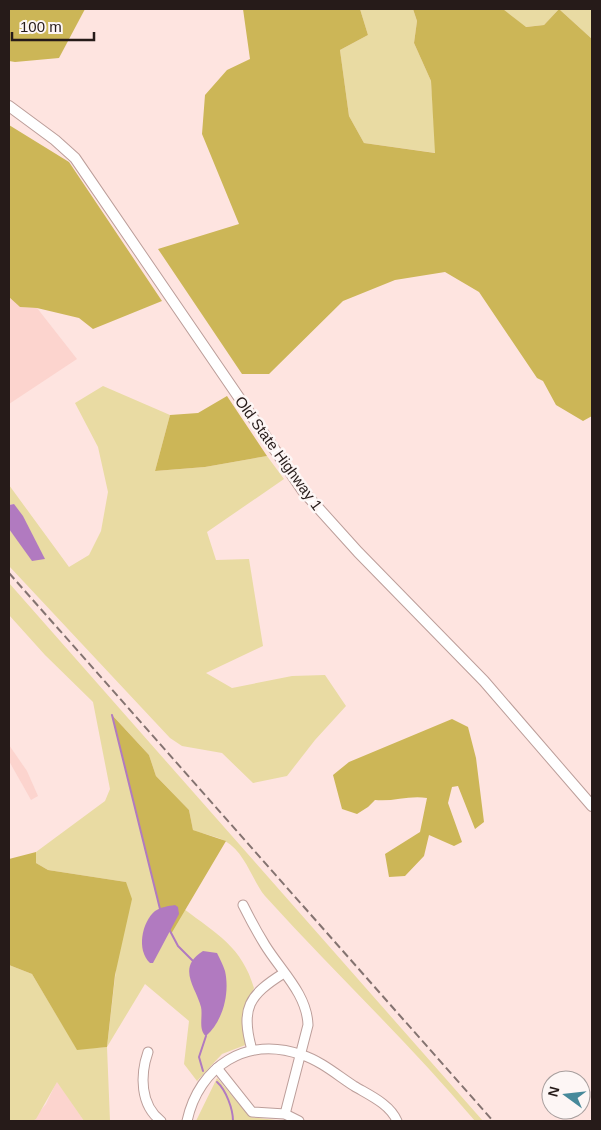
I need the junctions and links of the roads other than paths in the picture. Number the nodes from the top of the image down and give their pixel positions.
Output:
1 (9, 106) edge
2 (592, 806) edge
3 (242, 905) dead end
4 (284, 973) junction
5 (252, 1050) junction
6 (148, 1052) dead end
7 (301, 1054) junction
8 (217, 1068) junction
9 (285, 1114) junction
10 (161, 1121) edge
11 (187, 1121) edge
12 (299, 1121) edge
13 (397, 1121) edge

1 - 2 main road, Old State Highway 1
3 - 4 street
4 - 5 street
4 - 7 street
5 - 7 street
5 - 8 street
6 - 10 street
7 - 9 street
7 - 13 street
8 - 9 street
8 - 11 street
9 - 12 street

